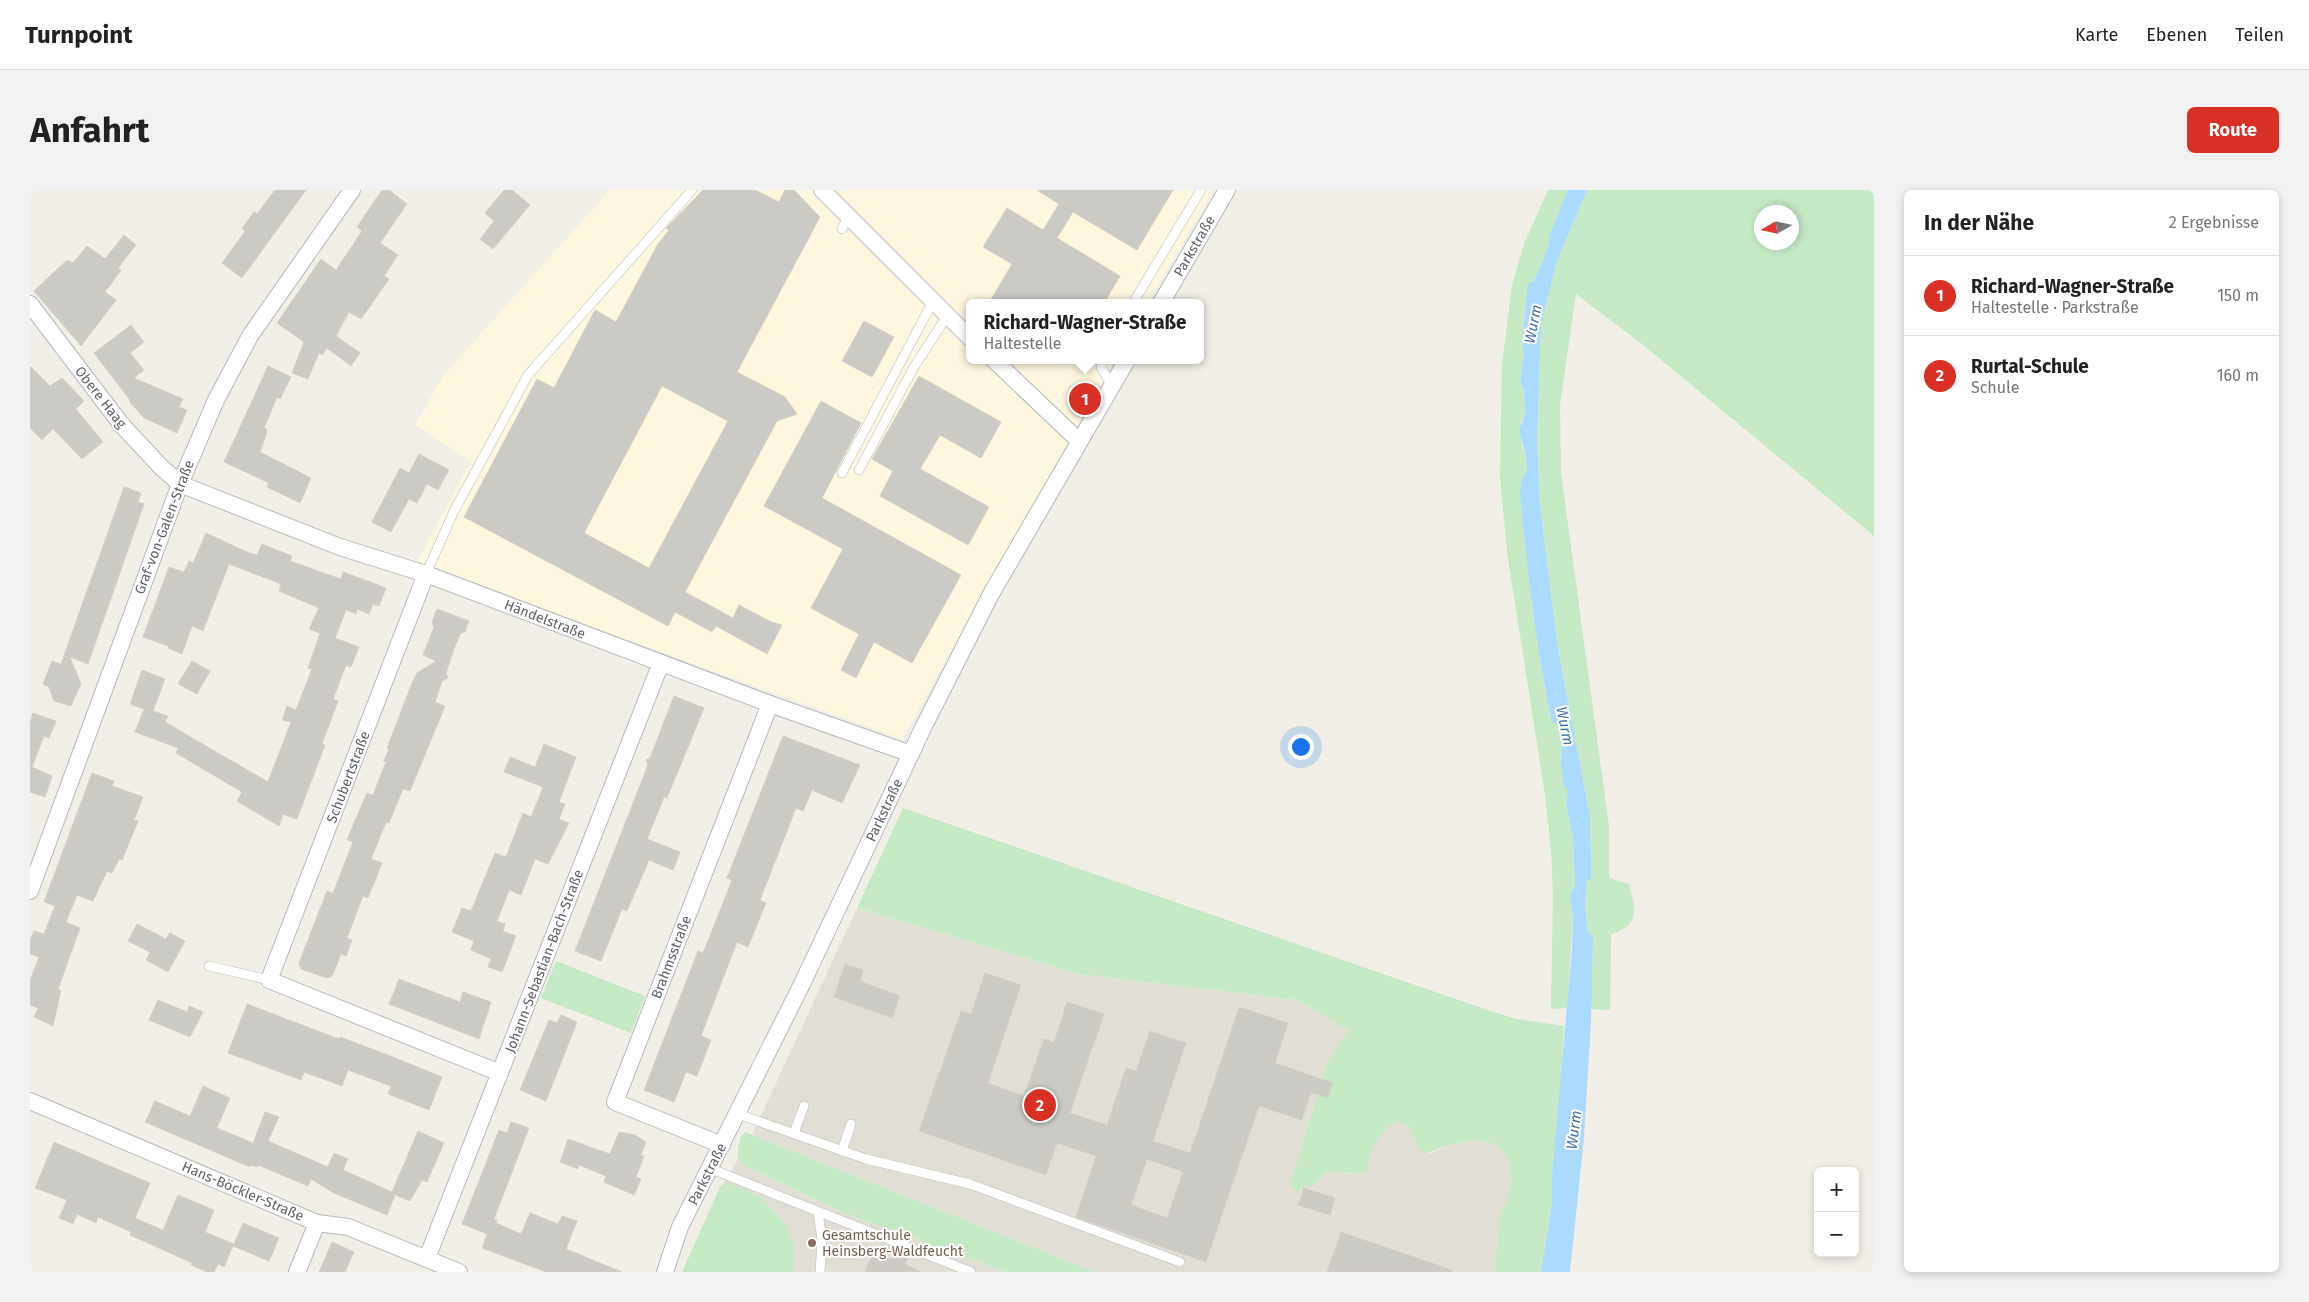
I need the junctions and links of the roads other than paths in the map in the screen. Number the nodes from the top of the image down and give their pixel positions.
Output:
1 (352, 190) edge
2 (692, 190) edge
3 (822, 190) edge
4 (1201, 190) edge
5 (1227, 190) edge
6 (1135, 299) edge
7 (1163, 299) edge
8 (933, 301) junction
9 (30, 304) edge
10 (947, 316) junction
11 (966, 334) edge
12 (998, 364) edge
13 (1101, 364) edge
14 (1125, 364) edge
15 (1112, 386) junction
16 (1079, 441) junction
17 (859, 470) dead end
18 (842, 472) dead end
19 (180, 484) junction
20 (426, 574) junction
21 (661, 662) junction
22 (770, 704) junction
23 (911, 754) junction
24 (30, 891) edge
25 (209, 966) dead end
26 (269, 980) junction
27 (500, 1073) junction
28 (30, 1101) edge
29 (804, 1106) dead end
30 (738, 1114) junction
31 (851, 1124) dead end
32 (794, 1133) junction
33 (722, 1146) junction
34 (842, 1150) junction
35 (710, 1168) junction
36 (818, 1212) junction
37 (317, 1223) junction
38 (427, 1258) junction
39 (1180, 1262) dead end
40 (297, 1272) edge
41 (459, 1272) edge
42 (665, 1272) edge
43 (820, 1272) edge
44 (971, 1272) edge

1 - 19 street, Graf-von-Galen-Straße
2 - 20 lane
3 - 8 street
4 - 6 lane
5 - 7 street, Parkstraße
8 - 10 street
8 - 18 lane
9 - 19 street, Obere Haag
10 - 11 street
10 - 17 lane
12 - 16 street
13 - 15 lane
14 - 15 street, Parkstraße
15 - 16 street, Parkstraße
16 - 23 street, Parkstraße
19 - 20 street, Händelstraße
19 - 24 street, Graf-von-Galen-Straße
20 - 21 street, Händelstraße
20 - 26 street, Schubertstraße
21 - 22 street, Händelstraße
21 - 27 street, Johann-Sebastian-Bach-Straße
22 - 23 street, Händelstraße
22 - 33 street, Brahmsstraße
23 - 30 street, Parkstraße
25 - 26 lane
26 - 27 street
27 - 38 street, Johann-Sebastian-Bach-Straße
28 - 37 street, Hans-Böckler-Straße
29 - 32 lane
30 - 32 lane
30 - 33 street, Parkstraße
31 - 34 lane
32 - 34 lane
33 - 35 street, Parkstraße
34 - 39 lane
35 - 36 lane
35 - 42 street, Parkstraße
36 - 43 lane
36 - 44 lane
37 - 38 street, Hans-Böckler-Straße
37 - 40 street
38 - 41 street, Hans-Böckler-Straße

